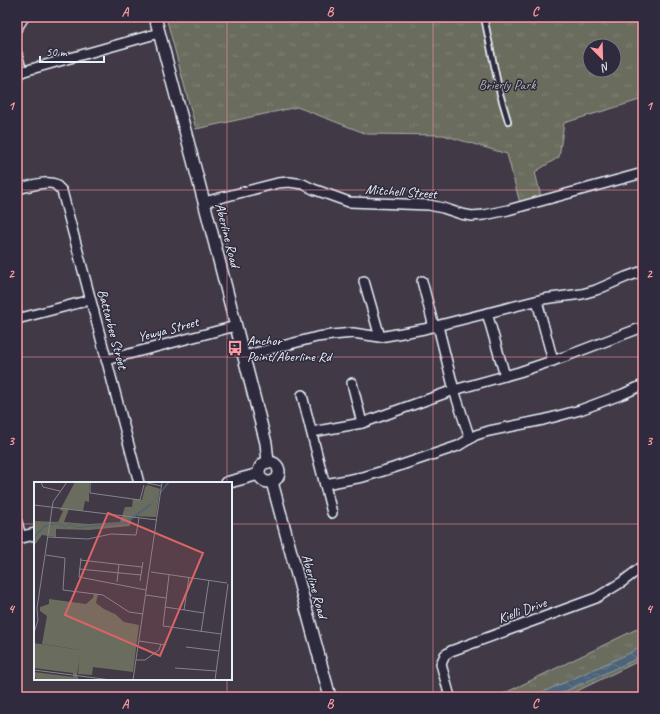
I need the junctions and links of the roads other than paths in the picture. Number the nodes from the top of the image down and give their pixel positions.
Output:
1 (24, 17) edge
2 (155, 17) edge
3 (484, 17) edge
4 (17, 28) edge
5 (159, 33) junction
6 (17, 54) edge
7 (20, 72) edge
8 (508, 121) dead end
9 (643, 173) edge
10 (17, 189) edge
11 (204, 202) junction
12 (643, 271) edge
13 (422, 280) dead end
14 (364, 281) dead end
15 (90, 300) junction
16 (537, 301) junction
17 (487, 313) junction
18 (17, 319) edge
19 (236, 326) junction
20 (436, 326) junction
21 (643, 327) edge
22 (380, 337) junction
23 (244, 356) junction
24 (106, 360) junction
25 (553, 361) junction
26 (505, 376) junction
27 (352, 383) dead end
28 (643, 385) edge
29 (454, 390) junction
30 (302, 395) dead end
31 (362, 423) junction
32 (312, 432) junction
33 (470, 440) junction
34 (268, 462) junction
35 (259, 474) junction
36 (139, 482) edge
37 (230, 482) edge
38 (272, 482) junction
39 (325, 484) junction
40 (332, 513) dead end
41 (17, 522) edge
42 (34, 534) edge
43 (19, 538) edge
44 (643, 566) edge
45 (330, 697) edge
46 (450, 697) edge

1 - 4 street
2 - 5 street, Aberline Road
3 - 8 lane
5 - 7 street
5 - 11 street, Aberline Road
6 - 7 street
9 - 11 street, Mitchell Street
10 - 15 street, Battarbee Street
11 - 19 street, Aberline Road
12 - 16 street
13 - 20 street
14 - 22 street
15 - 18 street
15 - 24 street, Battarbee Street
16 - 17 street
16 - 25 street
17 - 20 street
17 - 26 street
19 - 23 street, Aberline Road
19 - 24 street, Yewya Street
20 - 22 street
20 - 29 street
21 - 25 street
22 - 23 street
23 - 34 street, Aberline Road
24 - 36 street, Battarbee Street
25 - 26 street
26 - 29 street
27 - 31 street
28 - 33 street
29 - 31 street
29 - 33 street
30 - 32 street
31 - 32 street
32 - 39 street
33 - 39 street
34 - 35 street
34 - 38 street
35 - 37 street
35 - 38 street
38 - 45 street, Aberline Road
39 - 40 street
41 - 43 street
42 - 43 street
44 - 46 street, Kielli Drive

